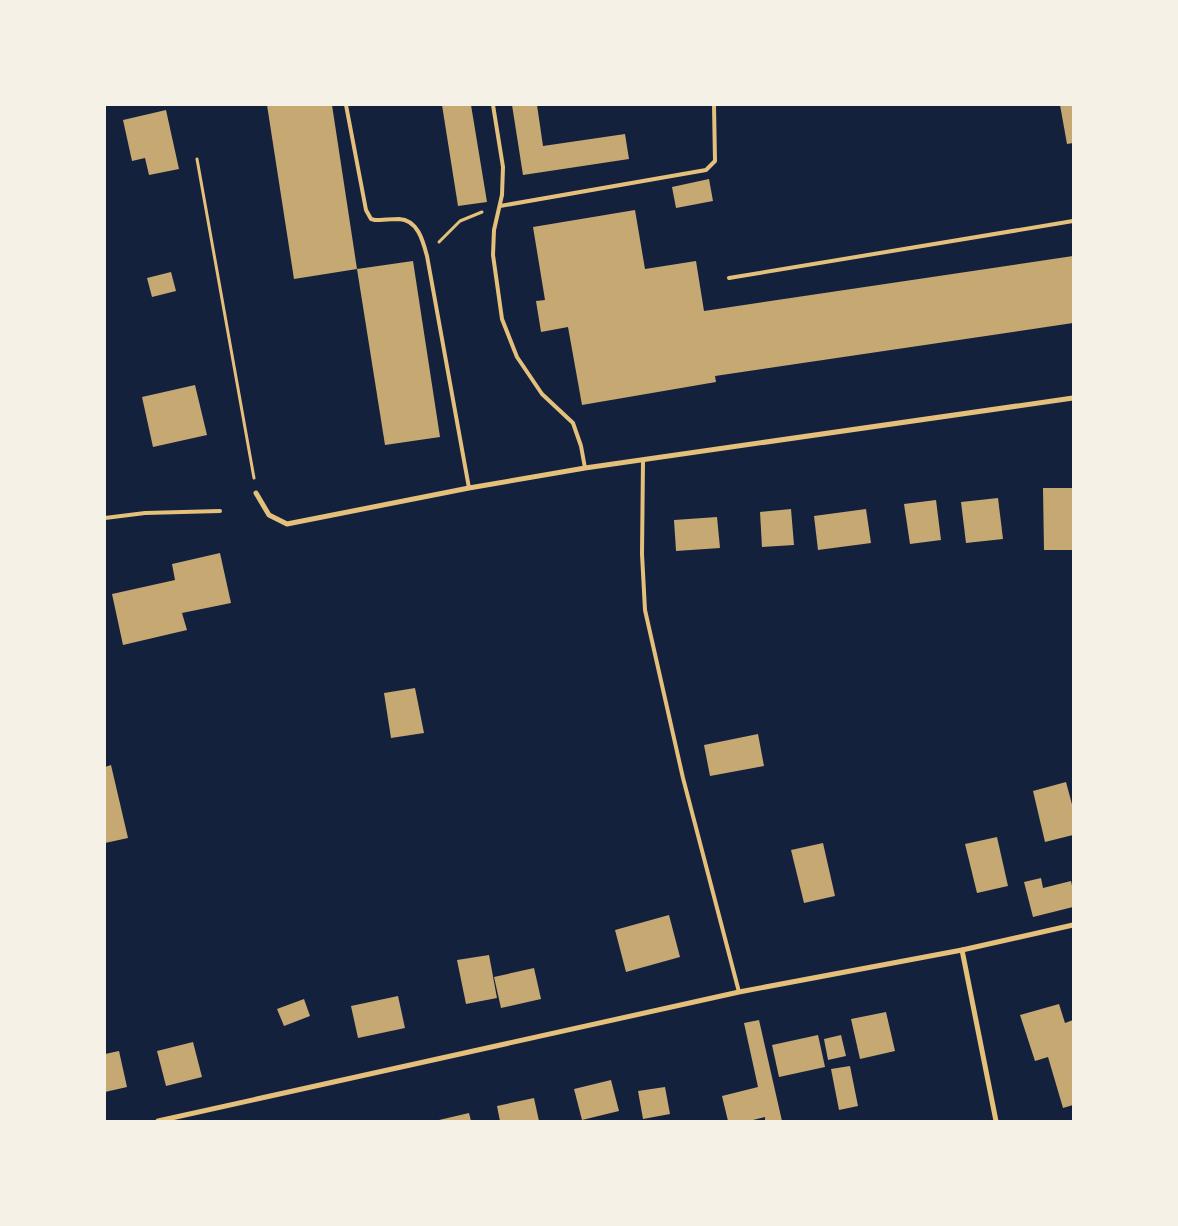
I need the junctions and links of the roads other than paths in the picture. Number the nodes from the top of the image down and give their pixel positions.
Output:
1 (346, 105) edge
2 (493, 105) edge
3 (714, 105) edge
4 (500, 206) junction
5 (1073, 221) edge
6 (729, 278) dead end
7 (1073, 398) edge
8 (643, 461) junction
9 (585, 468) junction
10 (468, 488) junction
11 (256, 493) road end
12 (220, 511) dead end
13 (105, 518) edge
14 (1073, 925) edge
15 (962, 950) junction
16 (739, 992) junction
17 (158, 1121) edge
18 (996, 1121) edge

1 - 10 lane
2 - 4 lane
3 - 4 lane
4 - 9 lane
5 - 6 lane
7 - 8 street
8 - 9 street
8 - 16 lane
9 - 10 street
10 - 11 street
12 - 13 lane
14 - 15 street
15 - 16 street
15 - 18 street
16 - 17 street

